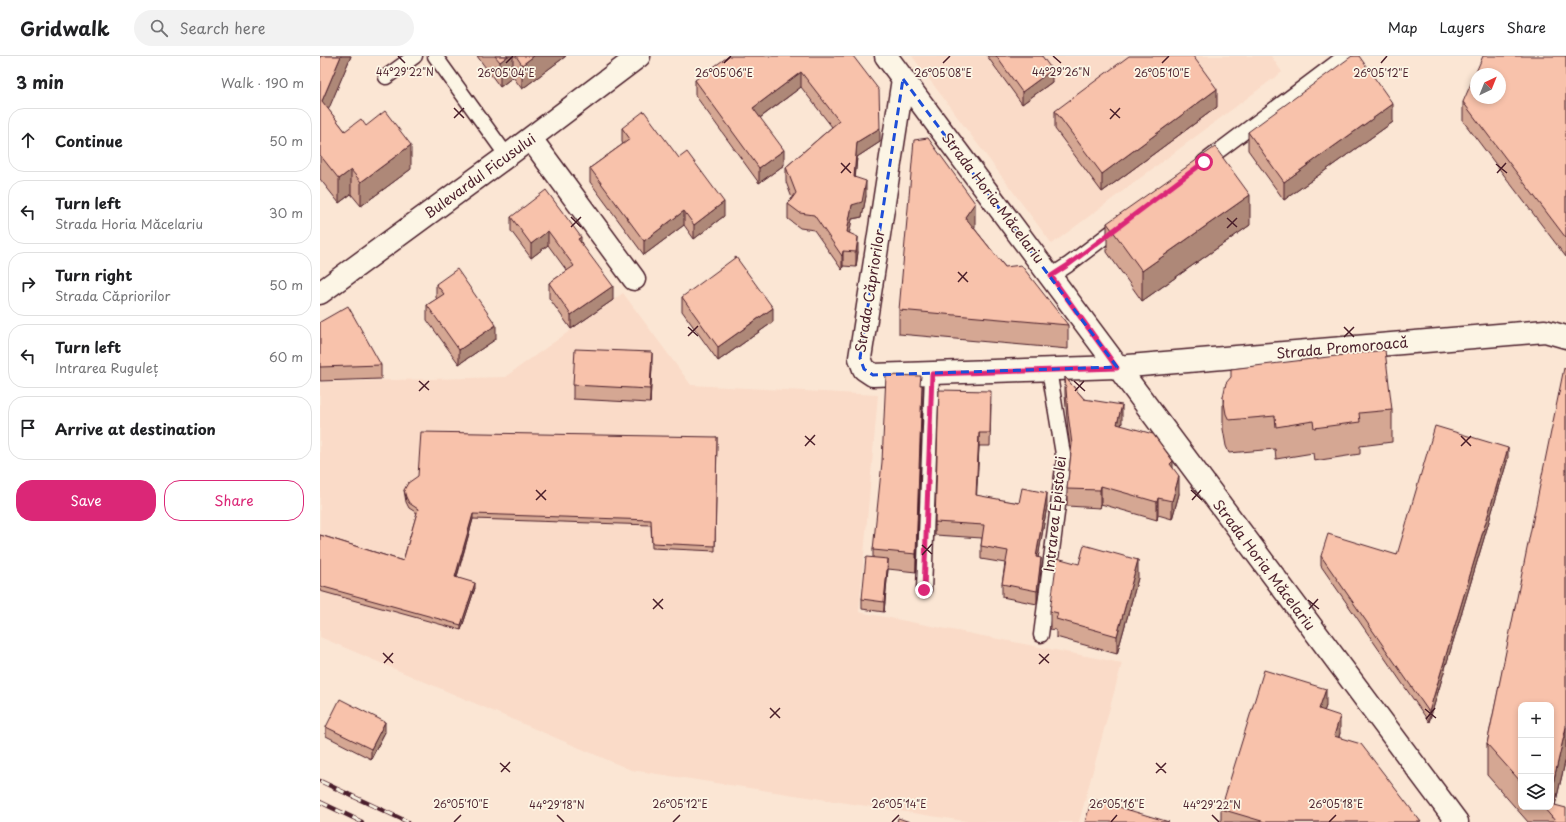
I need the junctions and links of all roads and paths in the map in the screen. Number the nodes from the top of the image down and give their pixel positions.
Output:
1 (415, 56) edge
2 (435, 56) edge
3 (639, 56) edge
4 (886, 56) edge
5 (1344, 56) edge
6 (386, 77) dead end
7 (903, 79) junction
8 (531, 139) junction
9 (508, 156) junction
10 (1192, 172) edge
11 (1136, 214) edge
12 (1051, 276) junction
13 (634, 279) dead end
14 (320, 292) edge
15 (1566, 337) edge
16 (1117, 368) junction
17 (1049, 370) junction
18 (932, 374) junction
19 (924, 590) dead end
20 (1041, 635) dead end
21 (1457, 822) edge

1 - 6 lane
2 - 9 lane
3 - 8 street, Bulevardul Ficusului
4 - 7 street, Strada Horia Măcelariu
5 - 10 lane
7 - 12 street, Strada Horia Măcelariu
7 - 18 street, Strada Căpriorilor
8 - 9 street, Bulevardul Ficusului
8 - 13 street
9 - 14 street, Bulevardul Ficusului
11 - 12 lane
12 - 16 street, Strada Horia Măcelariu
15 - 16 street, Strada Promoroacă
16 - 17 street, Strada Căpriorilor
16 - 21 street, Strada Horia Măcelariu
17 - 18 street, Strada Căpriorilor
17 - 20 lane, Intrarea Epistolei
18 - 19 lane

